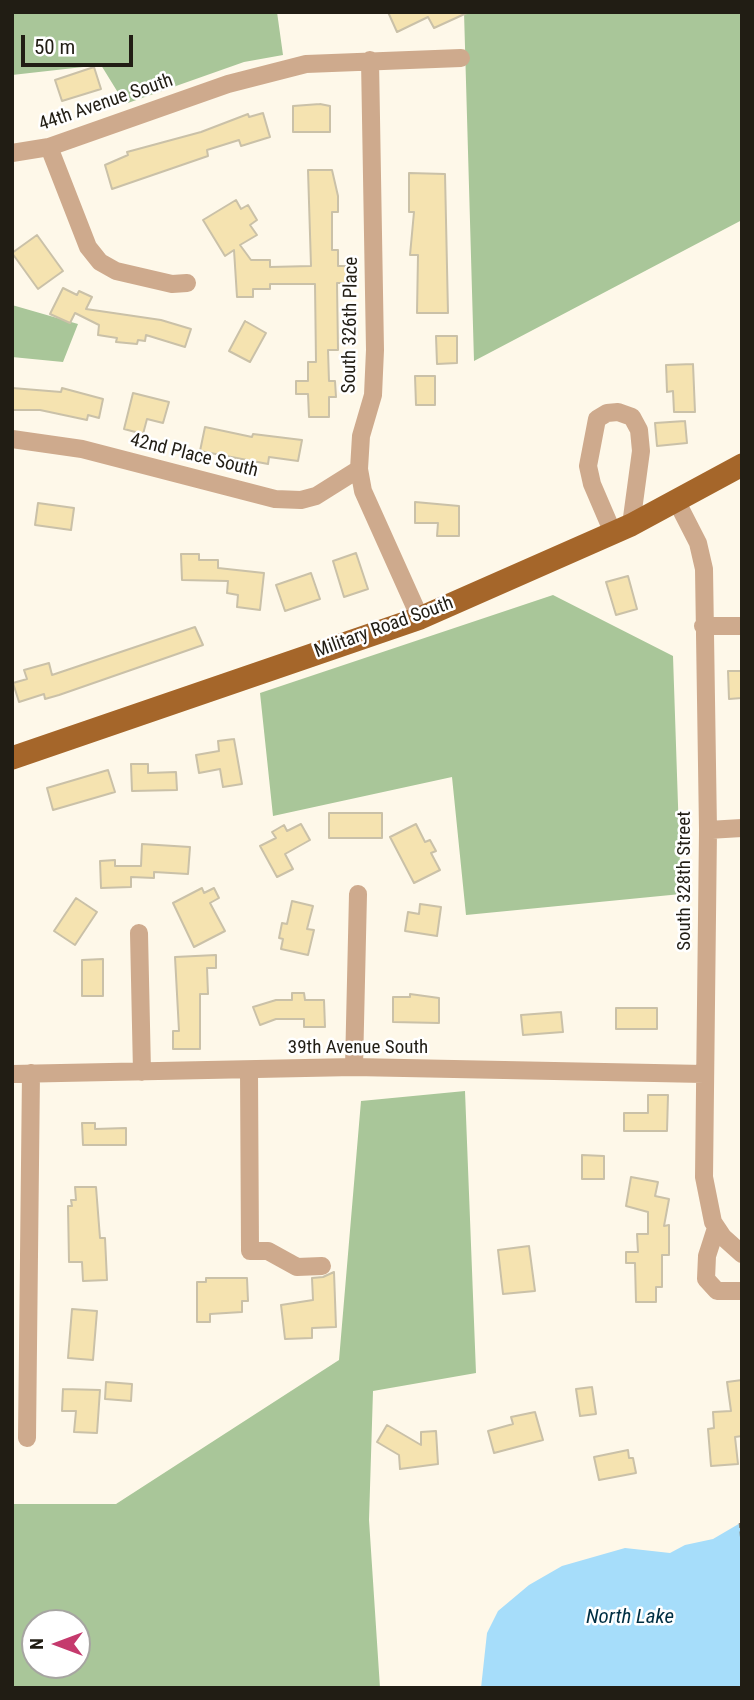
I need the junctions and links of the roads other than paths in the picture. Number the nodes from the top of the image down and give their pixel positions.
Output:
1 (461, 58) dead end
2 (370, 60) junction
3 (49, 147) junction
4 (12, 153) edge
5 (187, 283) dead end
6 (12, 439) edge
7 (742, 465) edge
8 (359, 469) junction
9 (677, 502) junction
10 (622, 529) junction
11 (420, 618) junction
12 (703, 626) junction
13 (742, 626) edge
14 (12, 758) edge
15 (742, 828) edge
16 (708, 830) junction
17 (359, 894) dead end
18 (139, 933) dead end
19 (354, 1068) junction
20 (249, 1070) junction
21 (142, 1072) junction
22 (31, 1073) junction
23 (12, 1074) edge
24 (704, 1074) junction
25 (716, 1227) junction
26 (742, 1254) edge
27 (322, 1266) dead end
28 (742, 1291) edge
29 (27, 1438) dead end

1 - 2 street, 44th Avenue South
2 - 3 street, 44th Avenue South
2 - 8 street, South 326th Place
3 - 4 street, 44th Avenue South
3 - 5 street
6 - 8 street, 42nd Place South
7 - 9 main road, Military Road South
8 - 11 street, South 326th Place
9 - 10 main road, Military Road South
9 - 12 street, South 328th Street
10 - 10 street
10 - 11 main road, Military Road South
11 - 14 main road, Military Road South
12 - 13 street
12 - 16 street, South 328th Street
15 - 16 street
16 - 24 street, South 328th Street
17 - 19 street
18 - 21 street
19 - 20 street, 39th Avenue South
19 - 24 street, 39th Avenue South
20 - 21 street, 39th Avenue South
20 - 27 street
21 - 22 street, 39th Avenue South
22 - 23 street, 39th Avenue South
22 - 29 street
24 - 25 street, South 328th Street
25 - 26 street, South 328th Street
25 - 28 street

